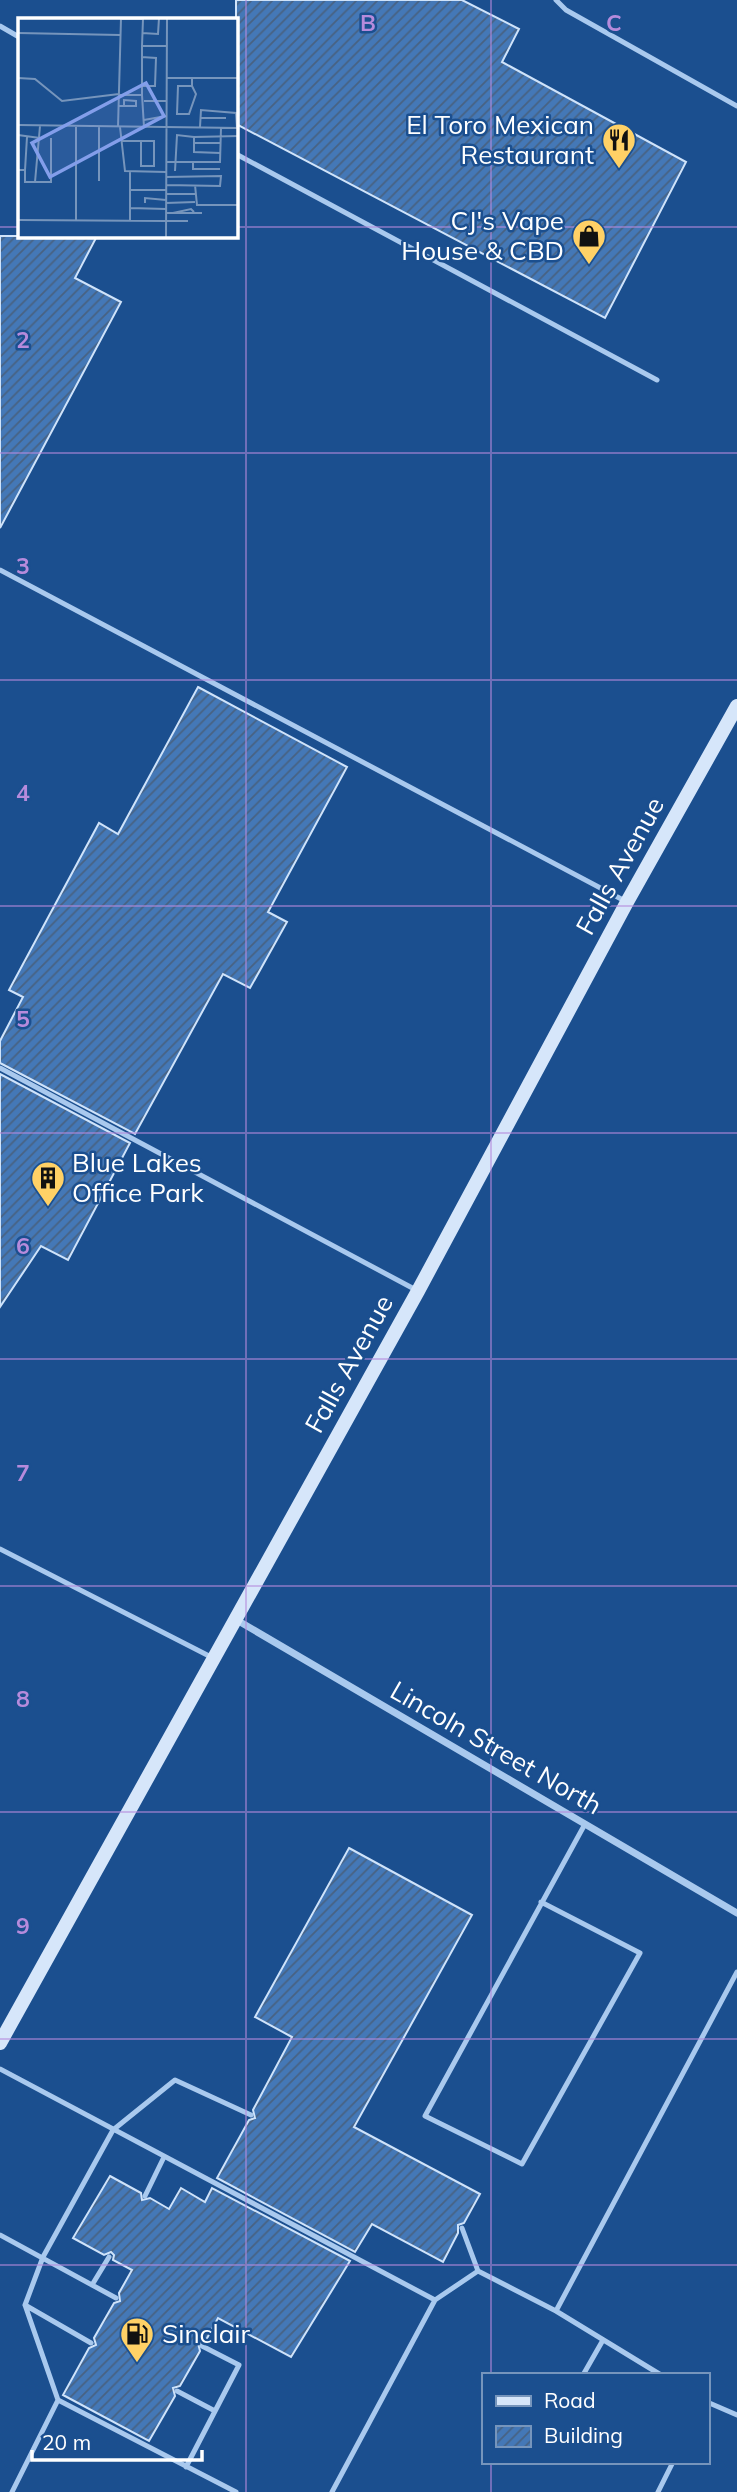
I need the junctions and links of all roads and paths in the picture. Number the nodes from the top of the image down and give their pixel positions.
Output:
1 (556, 0) edge
2 (0, 26) edge
3 (18, 36) edge
4 (737, 106) edge
5 (238, 154) edge
6 (657, 380) dead end
7 (0, 570) edge
8 (737, 706) edge
9 (627, 902) junction
10 (0, 1068) edge
11 (418, 1291) junction
12 (0, 1549) edge
13 (235, 1618) junction
14 (213, 1658) junction
15 (585, 1824) junction
16 (541, 1902) junction
17 (737, 1913) edge
18 (737, 1972) edge
19 (0, 2043) edge
20 (0, 2069) edge
21 (251, 2115) dead end
22 (113, 2130) junction
23 (164, 2157) junction
24 (145, 2196) dead end
25 (462, 2228) dead end
26 (0, 2235) edge
27 (43, 2257) junction
28 (109, 2257) dead end
29 (478, 2271) junction
30 (92, 2286) junction
31 (116, 2298) dead end
32 (435, 2301) junction
33 (25, 2305) junction
34 (556, 2311) junction
35 (603, 2340) junction
36 (91, 2343) dead end
37 (202, 2347) dead end
38 (584, 2373) edge
39 (658, 2373) edge
40 (177, 2390) dead end
41 (58, 2400) junction
42 (709, 2403) edge
43 (215, 2411) junction
44 (737, 2415) edge
45 (672, 2464) edge
46 (186, 2467) junction
47 (12, 2492) edge
48 (236, 2492) edge
49 (332, 2492) edge
50 (658, 2492) edge

1 - 4 lane
2 - 3 lane
5 - 6 lane
7 - 9 lane
8 - 9 main road, Falls Avenue
9 - 11 main road, Falls Avenue
10 - 11 lane
11 - 13 main road, Falls Avenue
12 - 14 lane
13 - 14 main road, Falls Avenue
13 - 15 street, Lincoln Street North
14 - 19 main road, Falls Avenue
15 - 16 lane
15 - 17 street, Lincoln Street North
16 - 16 lane
18 - 34 lane
20 - 22 lane
21 - 22 lane
22 - 23 lane
22 - 27 lane
23 - 24 lane
23 - 32 lane
25 - 29 lane
26 - 27 lane
27 - 30 lane
27 - 33 lane
28 - 30 lane
29 - 32 lane
29 - 34 lane
30 - 31 lane
32 - 49 lane
33 - 36 lane
33 - 41 lane
34 - 35 lane
35 - 38 lane
35 - 39 lane
37 - 43 lane
40 - 43 lane
41 - 46 lane
41 - 47 lane
42 - 44 lane
43 - 46 lane
45 - 50 lane
46 - 48 lane

